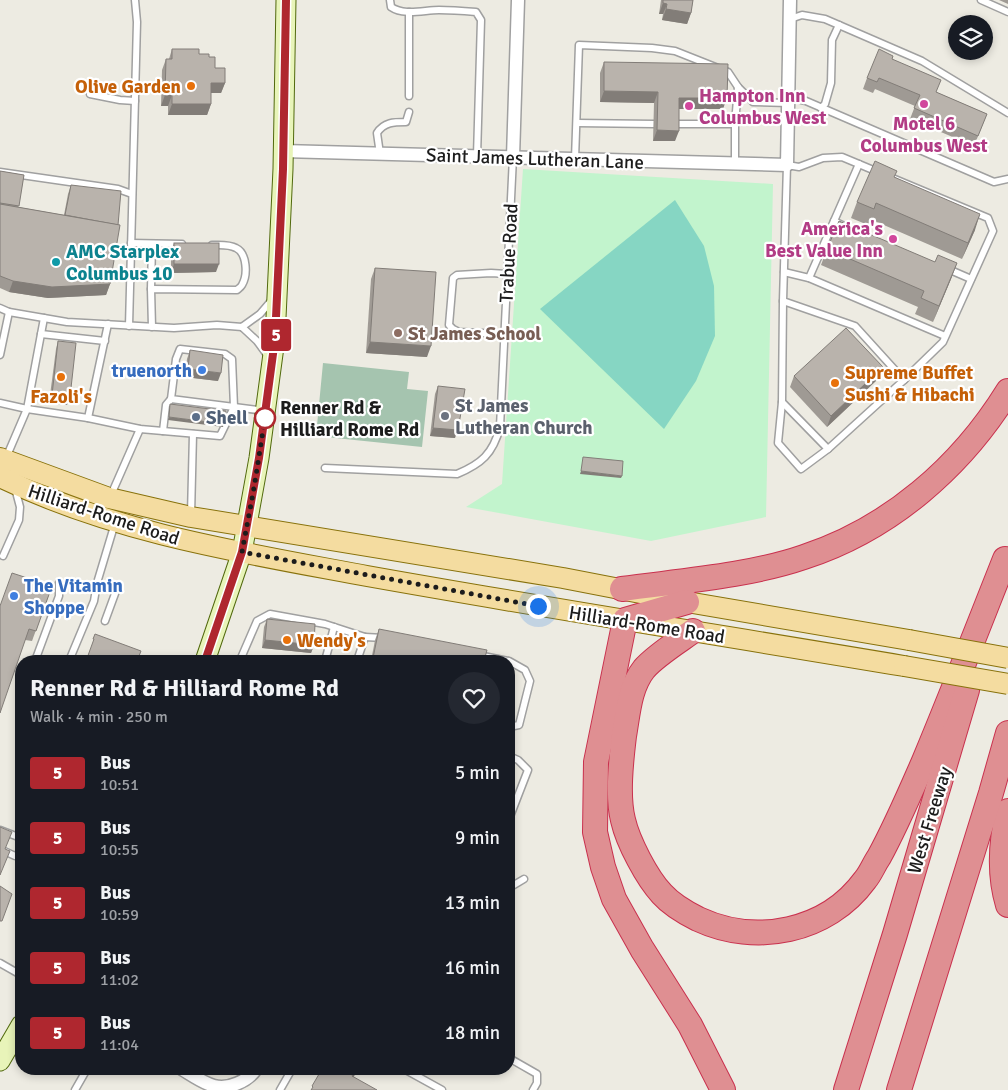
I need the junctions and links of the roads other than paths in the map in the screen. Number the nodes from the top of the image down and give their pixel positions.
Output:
1 (134, 0) edge
2 (286, 0) edge
3 (390, 0) edge
4 (518, 0) edge
5 (790, 0) edge
6 (981, 0) edge
7 (409, 12) junction
8 (1008, 12) edge
9 (790, 18) junction
10 (840, 25) junction
11 (738, 87) junction
12 (90, 94) dead end
13 (409, 96) dead end
14 (788, 100) junction
15 (135, 101) junction
16 (821, 108) junction
17 (409, 112) dead end
18 (1008, 113) edge
19 (577, 123) junction
20 (654, 124) dead end
21 (675, 124) edge
22 (735, 124) junction
23 (283, 151) junction
24 (380, 154) junction
25 (477, 156) junction
26 (513, 157) junction
27 (575, 159) junction
28 (736, 164) junction
29 (859, 164) junction
30 (787, 165) junction
31 (0, 172) edge
32 (1008, 179) edge
33 (132, 194) junction
34 (834, 221) junction
35 (852, 229) edge
36 (131, 243) junction
37 (152, 244) junction
38 (189, 244) edge
39 (207, 244) edge
40 (944, 268) edge
41 (784, 272) junction
42 (506, 274) junction
43 (808, 278) junction
44 (971, 280) junction
45 (151, 290) junction
46 (278, 293) junction
47 (783, 301) junction
48 (0, 308) edge
49 (10, 312) junction
50 (44, 318) junction
51 (108, 324) junction
52 (129, 326) junction
53 (152, 327) junction
54 (242, 327) junction
55 (2, 333) edge
56 (41, 334) junction
57 (505, 334) junction
58 (945, 336) junction
59 (105, 341) junction
60 (0, 355) edge
61 (272, 361) junction
62 (904, 380) junction
63 (1008, 391) edge
64 (171, 399) junction
65 (0, 402) edge
66 (782, 402) junction
67 (234, 407) junction
68 (27, 409) junction
69 (266, 411) junction
70 (88, 418) junction
71 (140, 429) junction
72 (163, 431) junction
73 (193, 434) junction
74 (828, 448) junction
75 (325, 468) dead end
76 (5, 470) edge
77 (109, 498) junction
78 (191, 517) junction
79 (115, 522) junction
80 (247, 526) junction
81 (242, 552) junction
82 (1006, 554) edge
83 (3, 556) dead end
84 (59, 583) dead end
85 (97, 584) junction
86 (622, 589) junction
87 (687, 602) junction
88 (625, 620) junction
89 (105, 621) dead end
90 (334, 627) junction
91 (693, 631) junction
92 (365, 637) junction
93 (387, 639) edge
94 (37, 655) edge
95 (72, 655) edge
96 (207, 655) edge
97 (242, 655) edge
98 (327, 655) edge
99 (359, 655) edge
100 (1008, 658) edge
101 (515, 664) edge
102 (1008, 684) edge
103 (515, 726) edge
104 (1008, 734) edge
105 (515, 759) edge
106 (515, 804) edge
107 (1008, 811) edge
108 (0, 830) edge
109 (15, 836) edge
110 (0, 849) edge
111 (15, 856) edge
112 (524, 879) dead end
113 (515, 884) edge
114 (1008, 905) edge
115 (0, 963) edge
116 (15, 972) edge
117 (15, 1035) edge
118 (0, 1061) edge
119 (515, 1062) edge
120 (84, 1075) edge
121 (192, 1075) edge
122 (252, 1075) edge
123 (289, 1075) edge
124 (415, 1075) edge
125 (236, 1087) edge
126 (214, 1088) edge
127 (75, 1090) edge
128 (280, 1090) edge
129 (442, 1090) edge
130 (533, 1090) edge
131 (723, 1090) edge
132 (846, 1090) edge
133 (899, 1090) edge

1 - 15 lane
2 - 23 main road
3 - 7 lane
4 - 26 street, Trabue Road
5 - 9 street
6 - 8 lane
7 - 13 lane
7 - 25 lane
9 - 10 lane
9 - 14 street
10 - 16 lane
10 - 18 lane
11 - 14 lane
11 - 19 lane
11 - 22 lane
12 - 15 lane
14 - 16 lane
14 - 30 street
15 - 33 lane
16 - 32 lane
17 - 24 lane
19 - 20 lane
19 - 27 lane
21 - 22 lane
22 - 28 lane
23 - 24 street, Saint James Lutheran Lane
23 - 46 main road
24 - 25 street, Saint James Lutheran Lane
25 - 26 street, Saint James Lutheran Lane
26 - 27 street, Saint James Lutheran Lane
26 - 42 lane, Trabue Road
27 - 28 street, Saint James Lutheran Lane
28 - 30 street, Saint James Lutheran Lane
29 - 30 lane
29 - 34 lane
29 - 44 lane
30 - 41 lane
31 - 33 lane
33 - 36 lane
34 - 35 lane
34 - 43 lane
36 - 37 lane
36 - 52 lane
37 - 38 lane
37 - 45 lane
39 - 45 lane
40 - 44 lane
41 - 43 lane
41 - 47 lane
42 - 57 lane, Trabue Road
42 - 57 lane
43 - 58 lane
44 - 58 lane
45 - 53 lane
46 - 54 lane
46 - 61 main road
47 - 62 lane
47 - 66 lane
48 - 49 lane
49 - 50 lane
49 - 55 lane
50 - 51 lane
50 - 56 lane
51 - 52 lane
51 - 59 lane
52 - 53 lane
53 - 54 lane
54 - 61 lane
55 - 60 lane
56 - 59 lane
56 - 68 lane
57 - 75 lane, Trabue Road
58 - 62 lane
59 - 70 lane
61 - 69 main road
62 - 74 lane
63 - 86 highway
64 - 67 lane
64 - 67 lane
64 - 72 lane
65 - 68 lane
66 - 74 lane
66 - 74 lane
67 - 69 lane
67 - 73 lane
68 - 70 lane
68 - 76 lane
69 - 80 main road
70 - 71 lane
71 - 72 lane
71 - 77 lane
72 - 73 lane
73 - 78 lane
76 - 77 main road, Hilliard-Rome Road
76 - 79 main road, Hilliard-Rome Road
76 - 83 lane
77 - 78 main road, Hilliard-Rome Road
78 - 80 main road, Hilliard-Rome Road
79 - 81 main road, Hilliard-Rome Road
79 - 85 lane
80 - 81 main road
80 - 86 main road, Hilliard-Rome Road
81 - 88 main road, Hilliard-Rome Road
81 - 96 main road
82 - 91 highway
82 - 132 highway, West Freeway
84 - 94 lane
85 - 89 lane
85 - 95 lane
86 - 87 main road, Hilliard-Rome Road
87 - 88 highway
87 - 100 main road, Hilliard-Rome Road, bridge
88 - 91 main road, Hilliard-Rome Road
88 - 131 highway
90 - 92 lane
90 - 97 lane
90 - 98 lane
91 - 102 main road, Hilliard-Rome Road, bridge
92 - 93 lane
92 - 99 lane
101 - 103 lane
104 - 133 highway
105 - 106 lane
107 - 114 highway
108 - 109 lane
110 - 111 lane
112 - 113 lane
115 - 116 lane
117 - 118 main road
119 - 130 lane
120 - 127 lane
121 - 126 street
122 - 125 street
123 - 128 lane
124 - 129 lane
125 - 126 street

